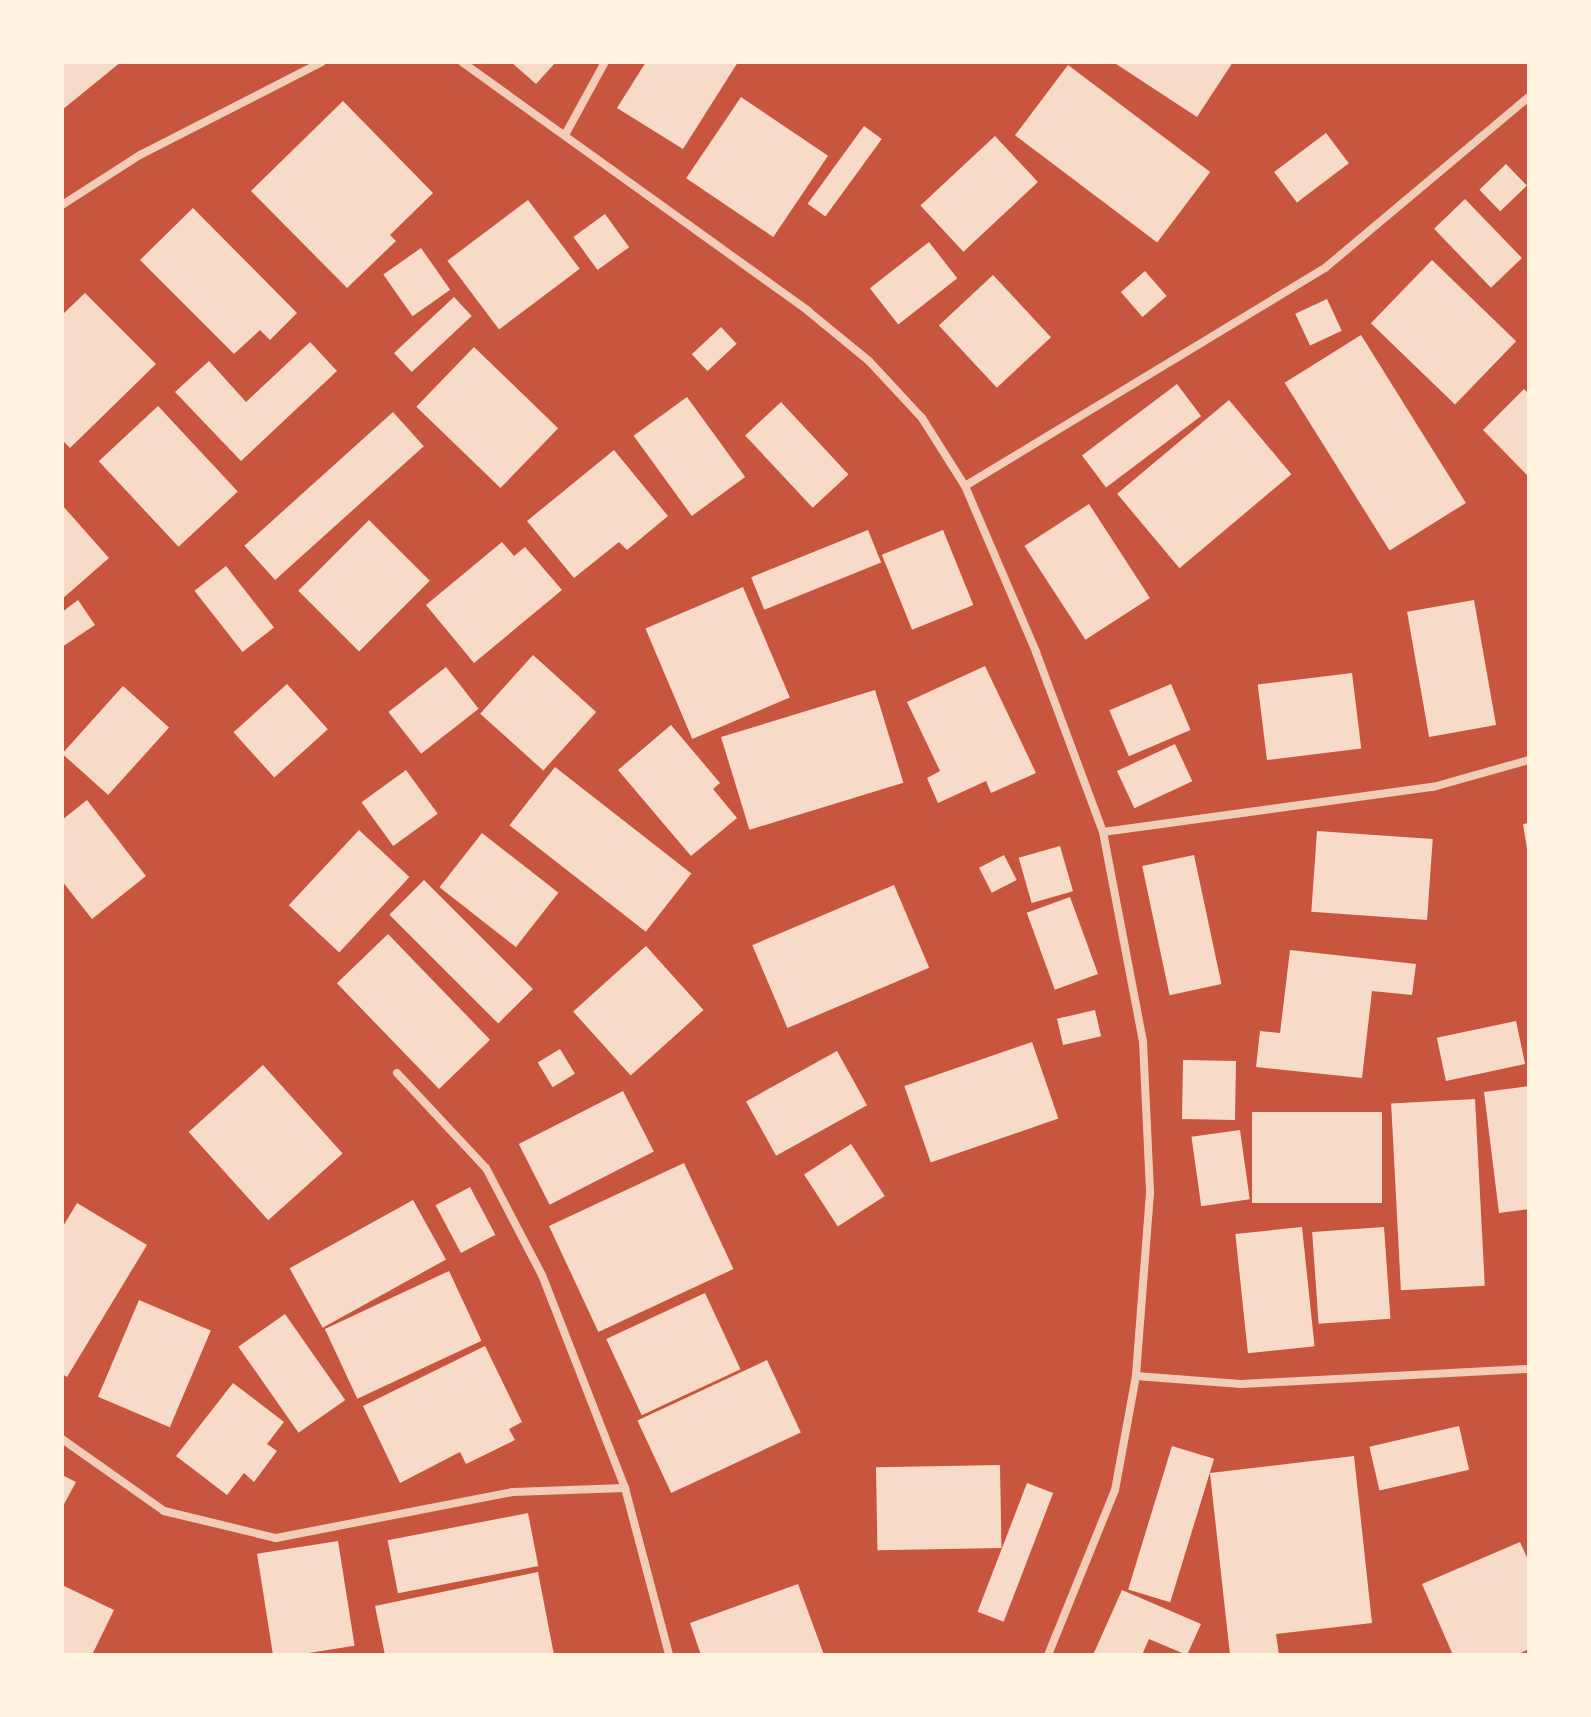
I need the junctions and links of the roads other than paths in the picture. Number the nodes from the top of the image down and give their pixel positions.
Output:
1 (322, 62) edge
2 (462, 62) edge
3 (605, 62) edge
4 (1529, 97) edge
5 (565, 135) junction
6 (62, 205) edge
7 (965, 486) junction
8 (1529, 760) edge
9 (1103, 832) junction
10 (397, 1073) dead end
11 (1529, 1369) edge
12 (1136, 1376) junction
13 (62, 1439) edge
14 (625, 1488) junction
15 (669, 1655) edge
16 (1048, 1655) edge

1 - 6 street
2 - 5 street
3 - 5 street
4 - 7 street
5 - 7 street
7 - 9 street
8 - 9 street
9 - 12 street
10 - 14 street
11 - 12 street
12 - 16 street
13 - 14 street
14 - 15 street

